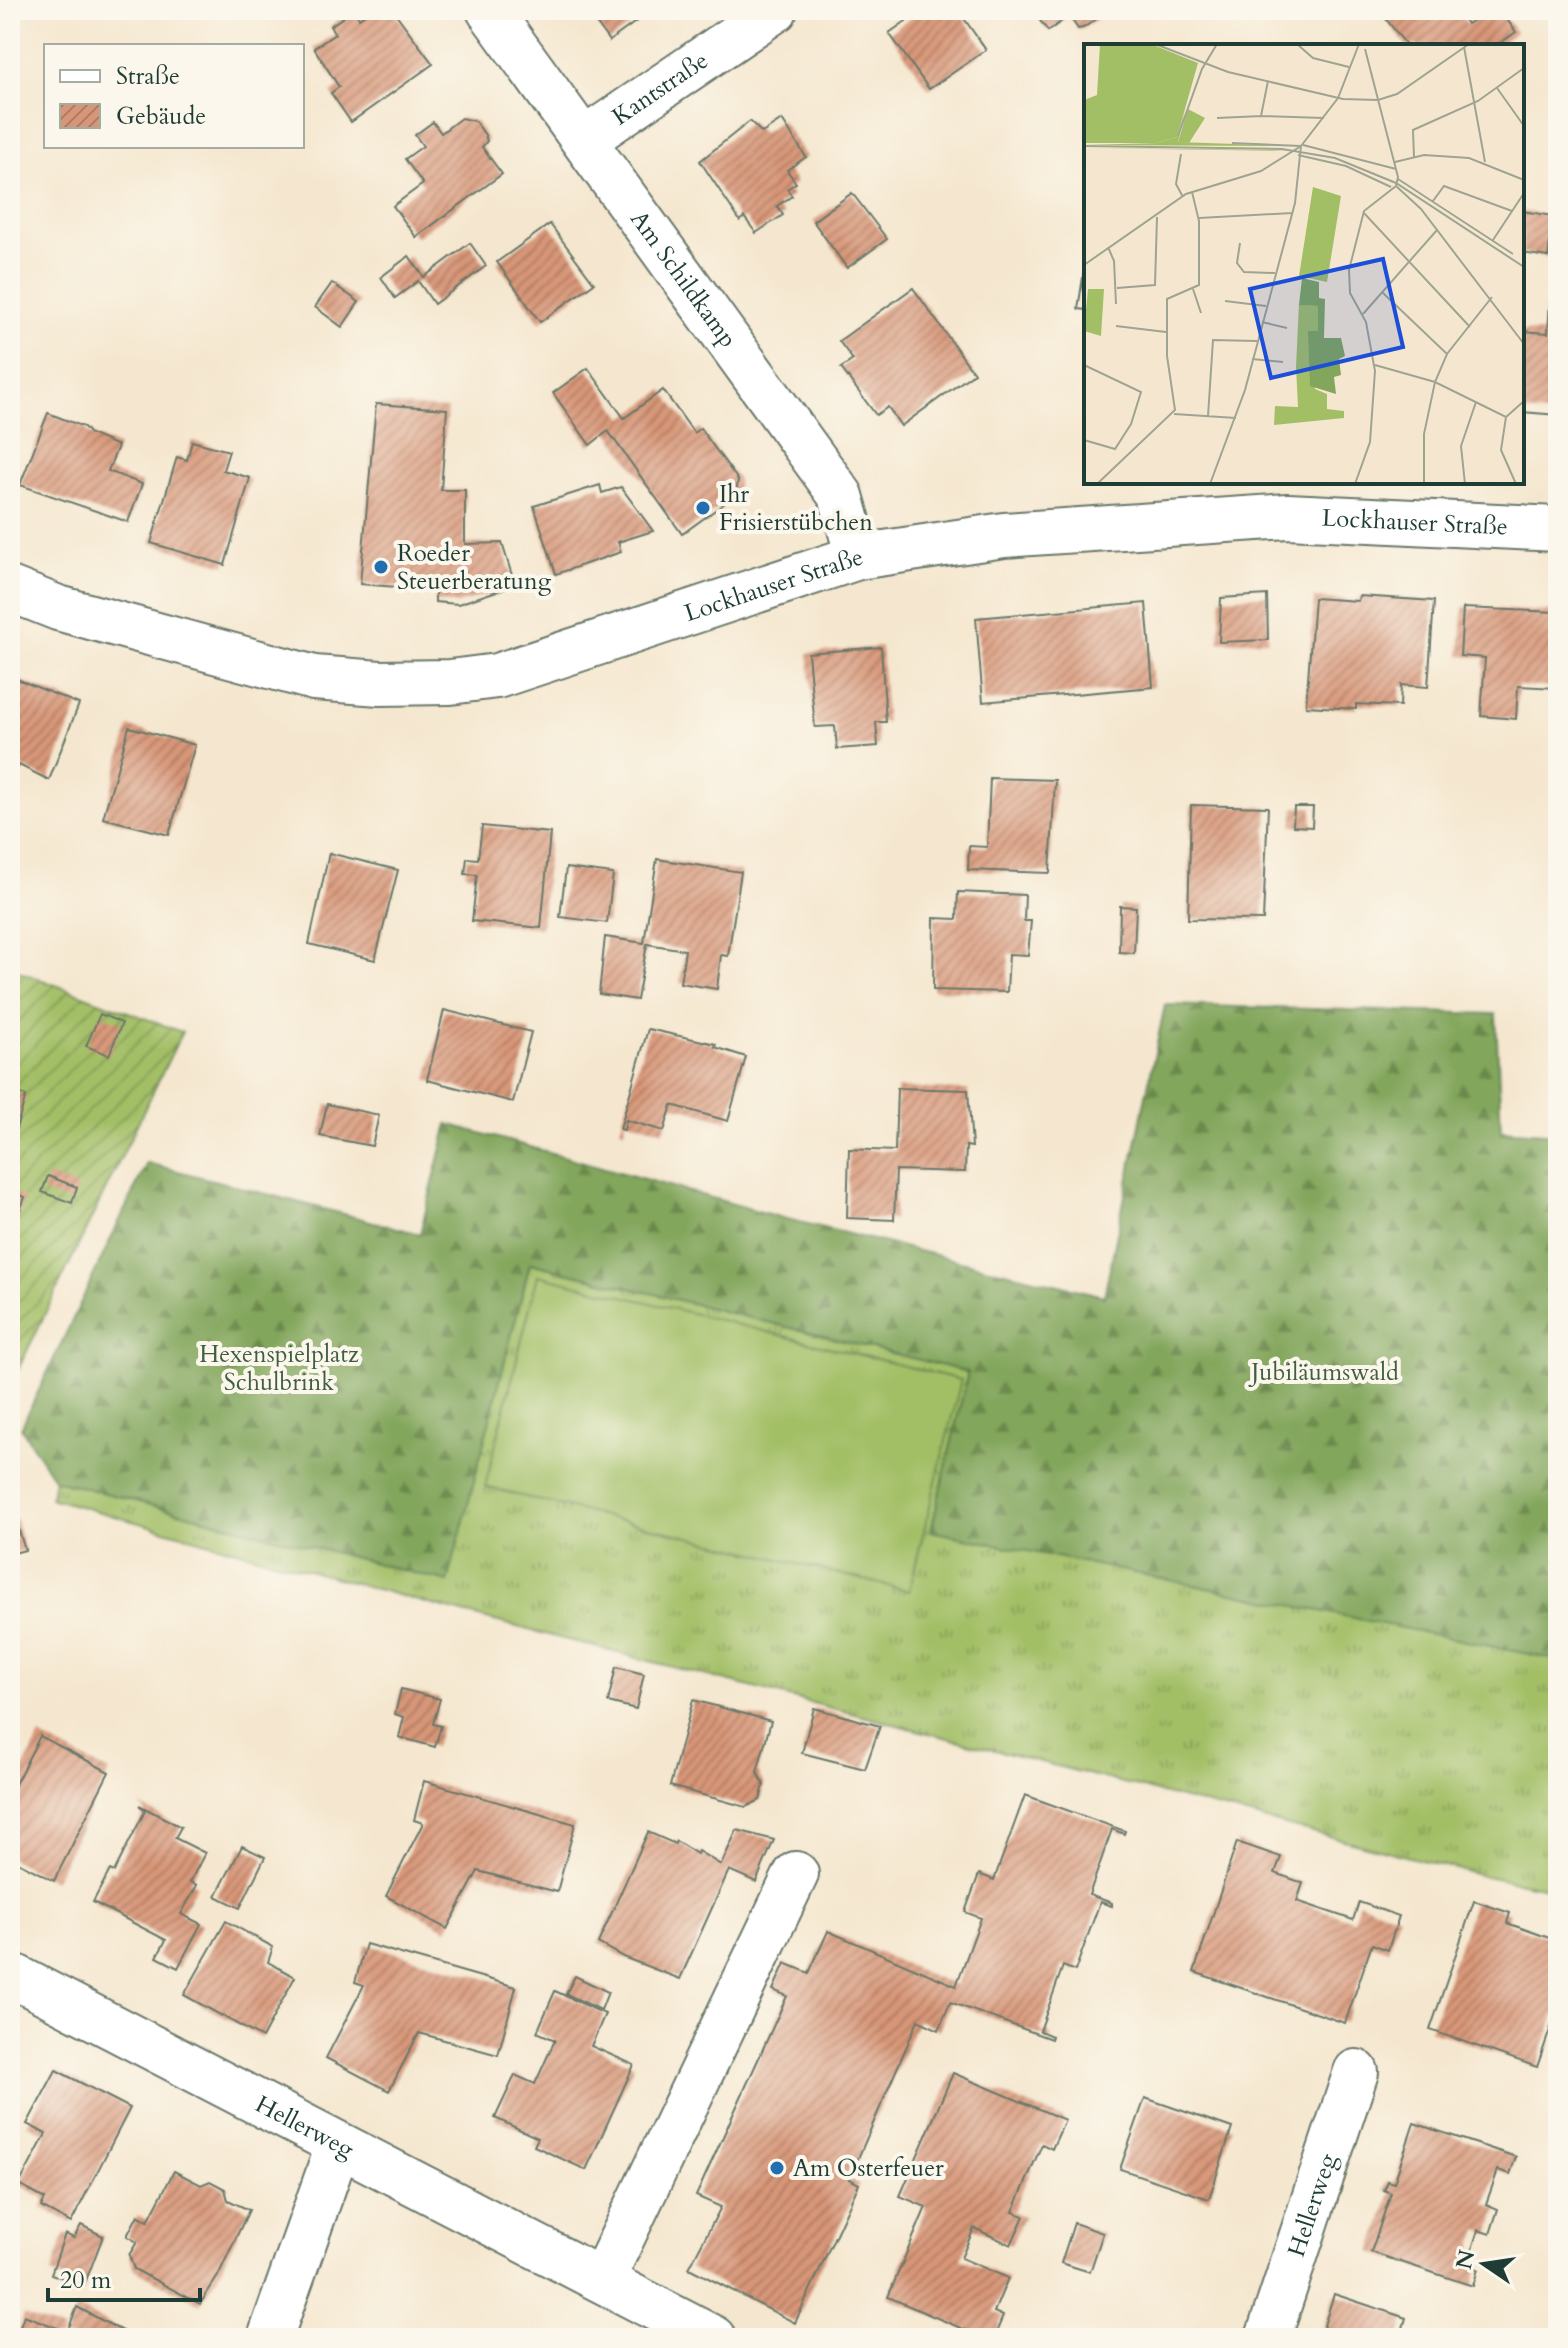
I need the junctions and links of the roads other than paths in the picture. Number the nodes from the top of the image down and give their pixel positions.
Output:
1 (489, 10) edge
2 (775, 10) edge
3 (584, 140) junction
4 (1558, 529) edge
5 (858, 557) junction
6 (10, 589) edge
7 (796, 1874) dead end
8 (10, 1974) edge
9 (1356, 2072) dead end
10 (338, 2146) junction
11 (602, 2280) junction
12 (270, 2338) edge
13 (713, 2338) edge
14 (1268, 2338) edge

1 - 3 street, Am Schildkamp
2 - 3 street, Kantstraße
3 - 5 street, Am Schildkamp
4 - 5 street, Lockhauser Straße
5 - 6 street, Lockhauser Straße
7 - 11 street
8 - 10 street, Hellerweg
9 - 14 street, Hellerweg
10 - 11 street, Hellerweg
10 - 12 street
11 - 13 street, Hellerweg

